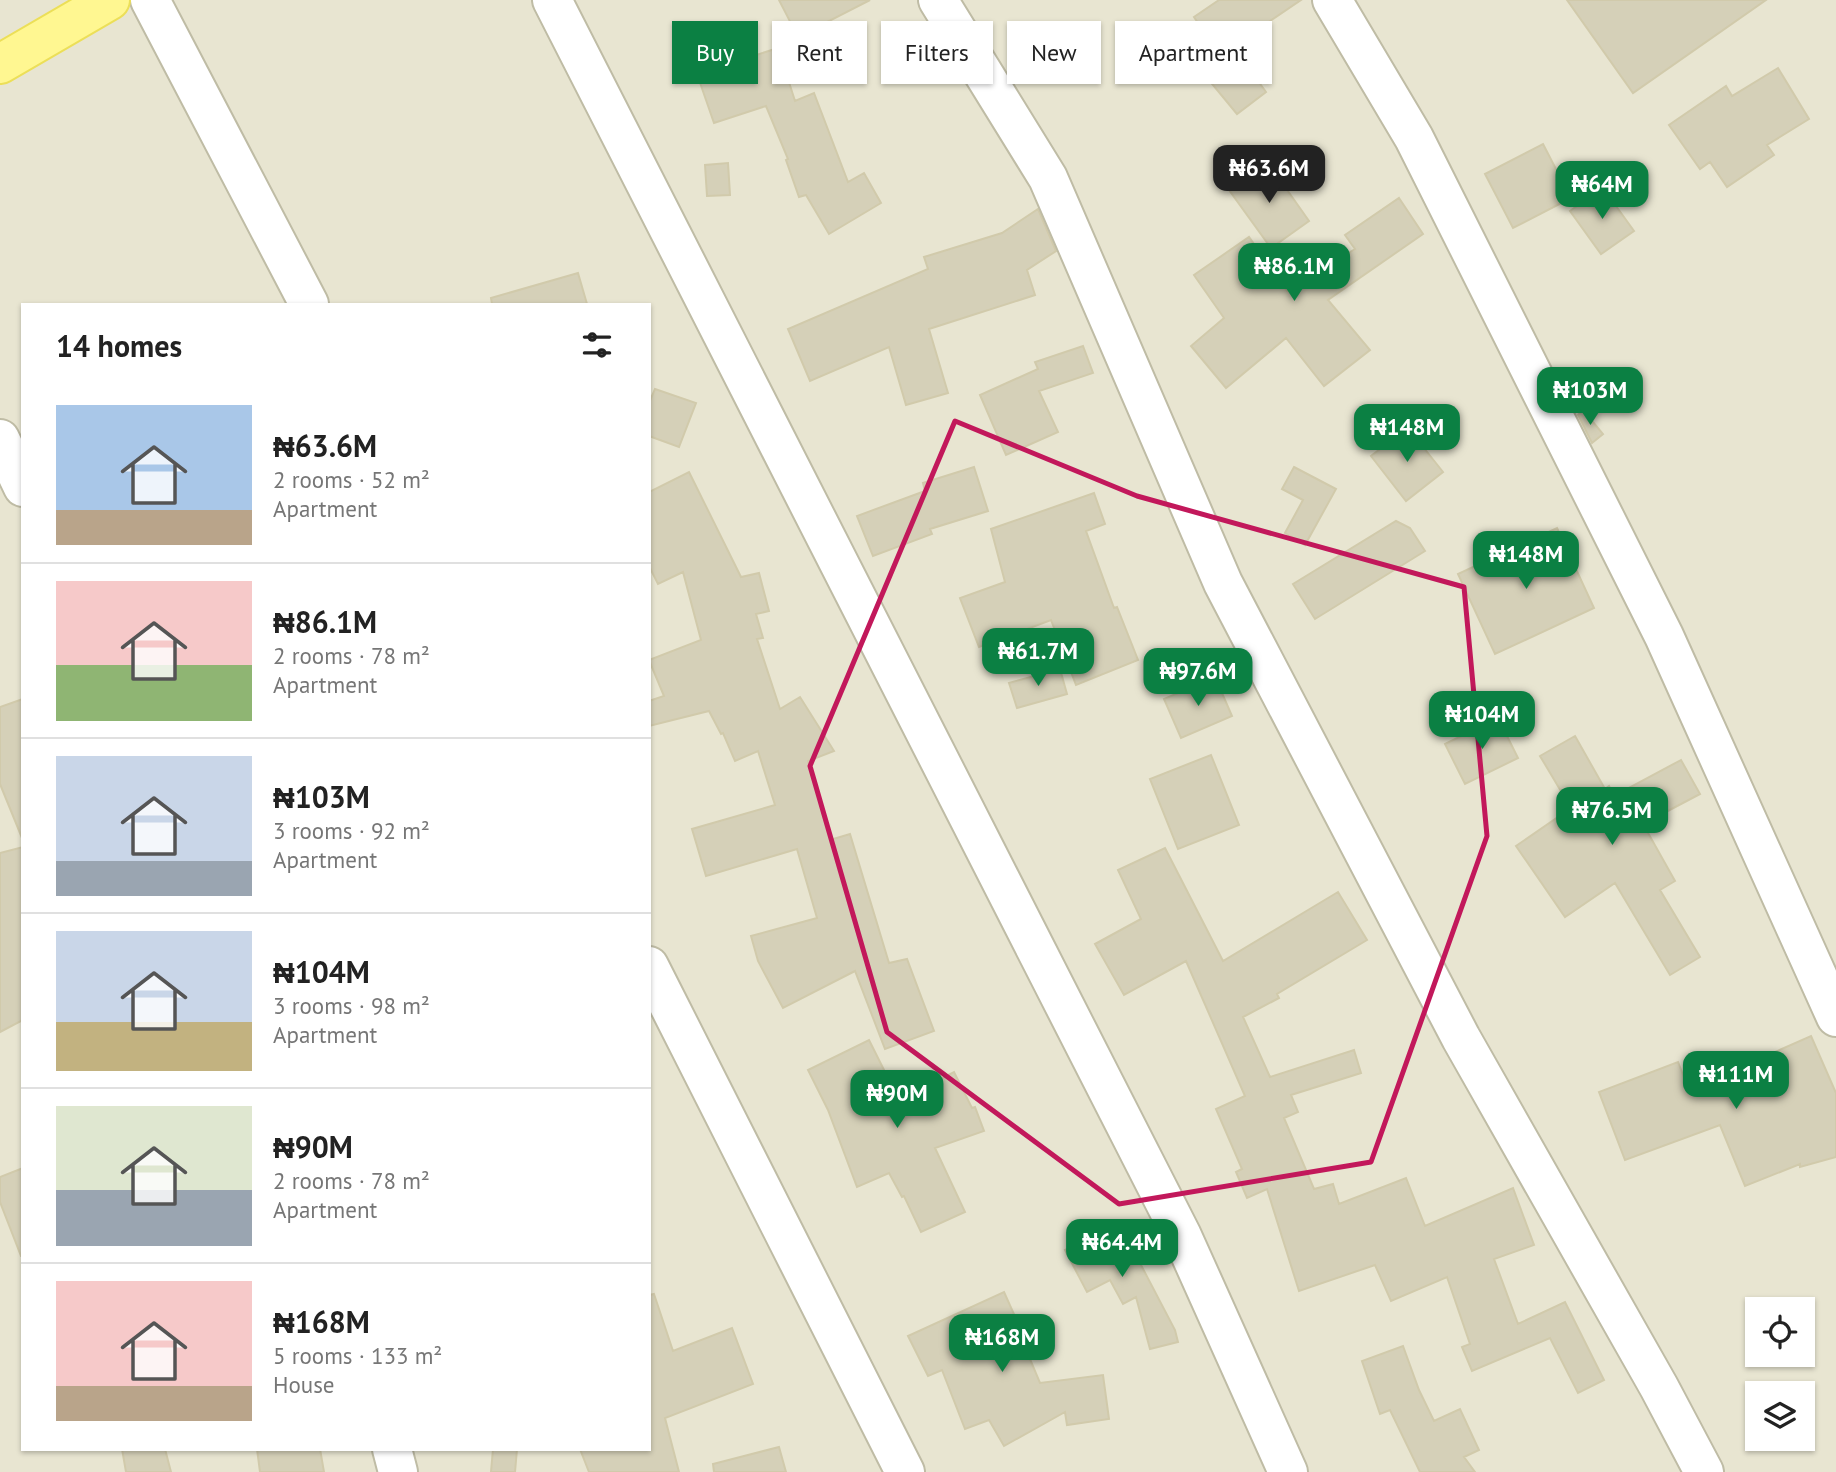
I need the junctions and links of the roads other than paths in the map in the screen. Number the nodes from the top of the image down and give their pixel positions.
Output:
1 (110, 0) edge
2 (150, 0) edge
3 (552, 0) edge
4 (938, 0) edge
5 (1332, 0) edge
6 (0, 64) edge
7 (308, 303) edge
8 (0, 439) edge
9 (21, 483) edge
10 (651, 970) edge
11 (1836, 1017) edge
12 (393, 1451) edge
13 (398, 1472) edge
14 (905, 1472) edge
15 (1288, 1472) edge
16 (1704, 1472) edge

1 - 6 main road
2 - 7 street
3 - 15 street
4 - 16 street
5 - 11 street
8 - 9 street
10 - 14 street
12 - 13 street

